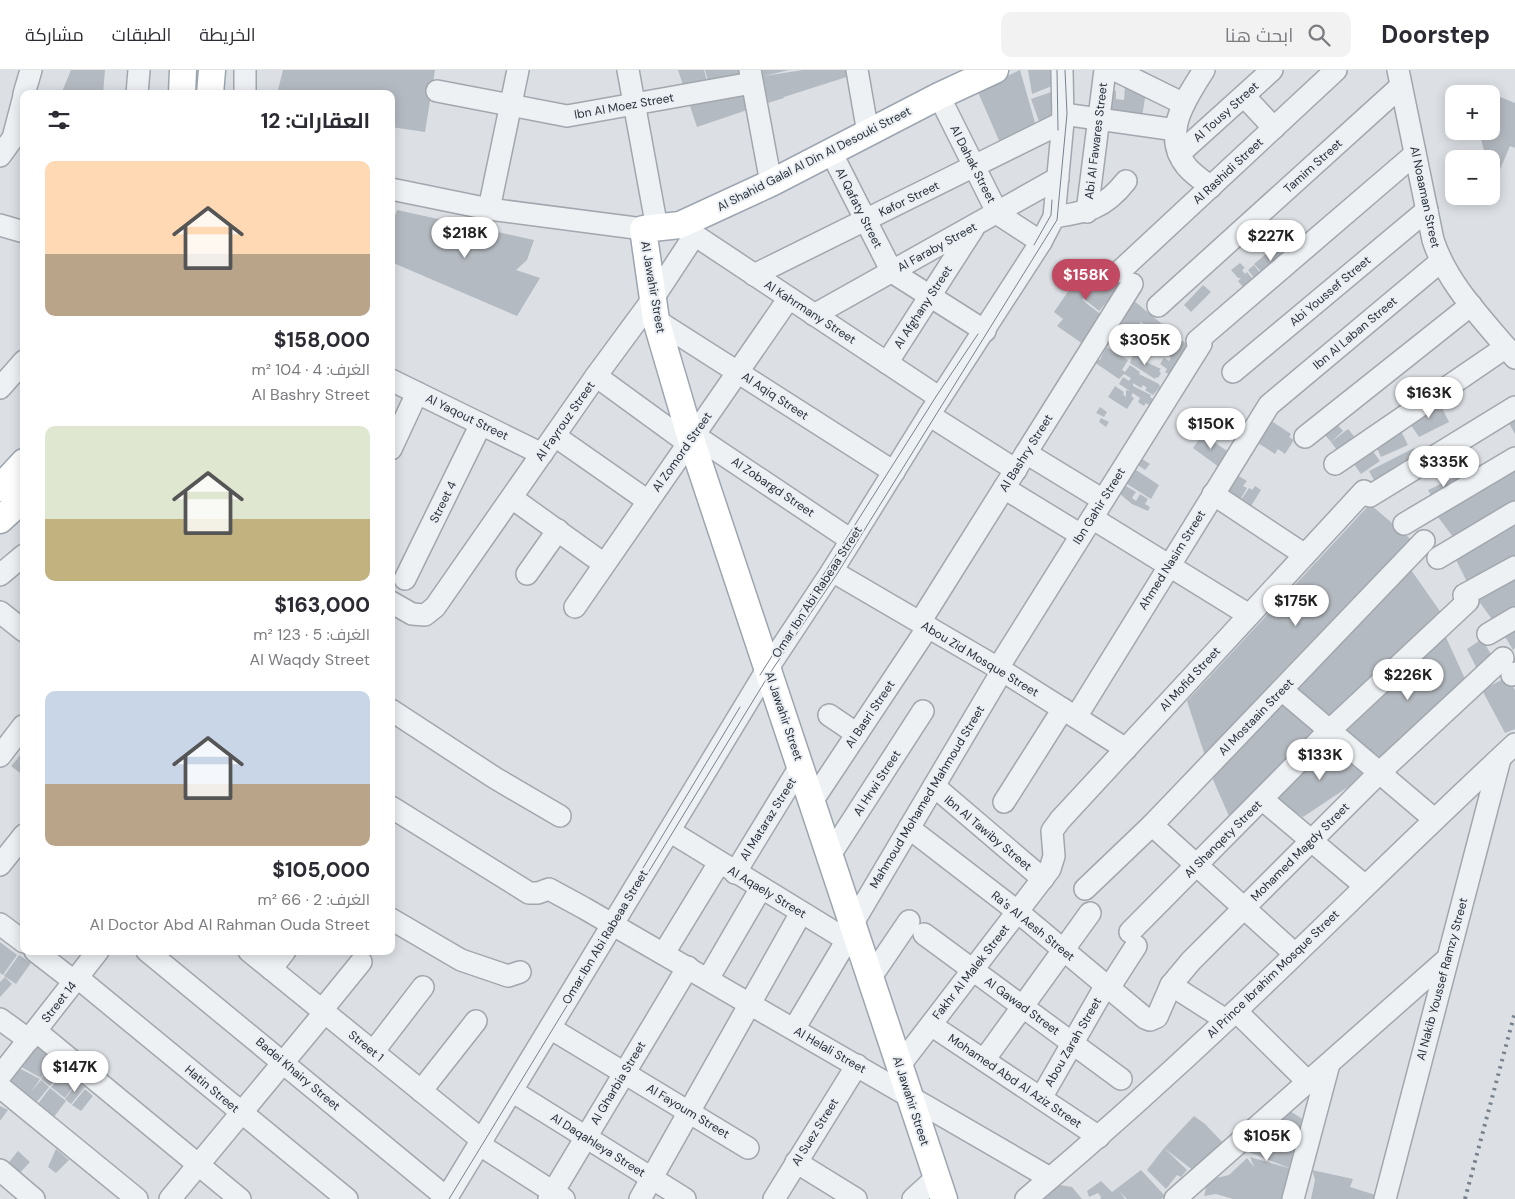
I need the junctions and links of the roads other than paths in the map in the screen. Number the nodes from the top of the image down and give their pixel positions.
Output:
1 (30, 70) edge
2 (139, 70) edge
3 (184, 70) edge
4 (212, 70) edge
5 (245, 70) edge
6 (518, 70) edge
7 (628, 70) edge
8 (857, 70) edge
9 (995, 70) edge
10 (1062, 70) edge
11 (1105, 70) edge
12 (1115, 70) edge
13 (1204, 70) edge
14 (1272, 70) edge
15 (1336, 70) edge
16 (751, 77) edge
17 (964, 77) edge
18 (1400, 78) edge
19 (25, 90) edge
20 (138, 90) edge
21 (182, 90) edge
22 (210, 90) edge
23 (245, 90) edge
24 (437, 91) dead end
25 (939, 96) junction
26 (1244, 96) junction
27 (1184, 104) junction
28 (635, 105) junction
29 (510, 106) junction
30 (20, 111) edge
31 (1063, 118) junction
32 (1098, 118) junction
33 (1274, 128) junction
34 (1176, 130) junction
35 (868, 133) junction
36 (831, 152) junction
37 (1179, 154) junction
38 (1415, 154) junction
39 (0, 156) edge
40 (974, 166) junction
41 (1058, 178) junction
42 (1126, 181) dead end
43 (771, 183) junction
44 (1211, 187) junction
45 (395, 190) edge
46 (489, 209) junction
47 (1427, 210) junction
48 (1086, 212) junction
49 (998, 214) junction
50 (1054, 217) junction
51 (866, 220) junction
52 (0, 225) edge
53 (975, 226) junction
54 (669, 229) junction
55 (20, 231) edge
56 (0, 236) edge
57 (20, 242) edge
58 (1041, 242) junction
59 (1440, 262) junction
60 (892, 272) junction
61 (754, 275) junction
62 (1126, 278) joint
63 (930, 296) junction
64 (789, 298) junction
65 (1471, 305) junction
66 (1158, 306) dead end
67 (654, 310) junction
68 (814, 314) junction
69 (985, 331) junction
70 (1510, 353) edge
71 (887, 363) junction
72 (20, 366) edge
73 (738, 372) junction
74 (1233, 372) dead end
75 (596, 376) junction
76 (395, 382) edge
77 (0, 388) edge
78 (417, 393) junction
79 (1269, 405) joint
80 (934, 406) junction
81 (1515, 407) edge
82 (481, 424) junction
83 (555, 436) junction
84 (1305, 437) dead end
85 (691, 439) junction
86 (395, 440) edge
87 (542, 454) junction
88 (1515, 458) edge
89 (1334, 464) dead end
90 (20, 466) edge
91 (1015, 470) junction
92 (894, 472) junction
93 (0, 488) edge
94 (1213, 494) junction
95 (512, 498) junction
96 (648, 501) junction
97 (20, 502) edge
98 (1515, 512) edge
99 (1092, 518) junction
100 (0, 520) edge
101 (1404, 524) dead end
102 (558, 530) junction
103 (851, 540) junction
104 (1424, 541) dead end
105 (1305, 555) junction
106 (1438, 558) dead end
107 (20, 559) edge
108 (604, 564) junction
109 (1168, 565) junction
110 (1515, 567) edge
111 (832, 571) junction
112 (527, 574) dead end
113 (0, 575) edge
114 (405, 579) dead end
115 (395, 604) edge
116 (574, 607) dead end
117 (0, 612) edge
118 (1249, 615) junction
119 (1515, 618) edge
120 (924, 625) junction
121 (20, 629) edge
122 (1488, 634) dead end
123 (768, 668) junction
124 (1510, 669) edge
125 (1000, 670) junction
126 (1282, 690) junction
127 (923, 711) dead end
128 (395, 713) edge
129 (1070, 713) junction
130 (829, 715) dead end
131 (20, 731) edge
132 (1329, 731) junction
133 (857, 734) junction
134 (1126, 748) junction
135 (1507, 751) edge
136 (0, 756) edge
137 (801, 766) junction
138 (1378, 774) junction
139 (934, 786) junction
140 (1262, 799) junction
141 (812, 800) junction
142 (1004, 802) dead end
143 (395, 809) edge
144 (560, 816) dead end
145 (1434, 819) junction
146 (1152, 825) junction
147 (909, 828) junction
148 (671, 832) junction
149 (1312, 841) junction
150 (16, 842) edge
151 (830, 855) junction
152 (0, 865) edge
153 (1196, 865) junction
154 (727, 868) junction
155 (1043, 880) junction
156 (1365, 886) junction
157 (761, 888) junction
158 (1084, 889) dead end
159 (1244, 908) junction
160 (1018, 912) junction
161 (801, 913) junction
162 (1090, 913) dead end
163 (395, 921) edge
164 (610, 923) junction
165 (0, 924) edge
166 (854, 938) junction
167 (20, 939) edge
168 (1133, 939) joint
169 (1063, 950) junction
170 (664, 953) junction
171 (1295, 954) junction
172 (41, 955) edge
173 (95, 955) edge
174 (152, 955) edge
175 (254, 955) edge
176 (283, 955) edge
177 (1447, 959) junction
178 (361, 962) dead end
179 (688, 967) junction
180 (271, 969) junction
181 (973, 970) junction
182 (520, 972) dead end
183 (871, 977) junction
184 (708, 979) junction
185 (77, 980) junction
186 (1172, 985) junction
187 (423, 987) dead end
188 (1107, 987) junction
189 (751, 1004) junction
190 (1022, 1006) junction
191 (323, 1011) junction
192 (1231, 1016) junction
193 (1156, 1017) joint
194 (0, 1019) edge
195 (476, 1021) dead end
196 (931, 1025) junction
197 (550, 1028) junction
198 (794, 1029) junction
199 (32, 1036) junction
200 (1072, 1043) junction
201 (373, 1052) junction
202 (984, 1060) junction
203 (284, 1062) junction
204 (1329, 1064) junction
205 (857, 1065) junction
206 (900, 1065) junction
207 (624, 1073) junction
208 (0, 1076) edge
209 (1121, 1079) dead end
210 (1308, 1082) junction
211 (0, 1087) edge
212 (422, 1091) junction
213 (512, 1091) junction
214 (1041, 1098) junction
215 (911, 1099) junction
216 (689, 1112) junction
217 (241, 1113) junction
218 (586, 1137) junction
219 (1099, 1137) junction
220 (482, 1143) junction
221 (748, 1148) dead end
222 (796, 1162) junction
223 (198, 1165) junction
224 (0, 1170) edge
225 (1200, 1177) junction
226 (652, 1178) junction
227 (1050, 1178) junction
228 (940, 1188) edge
229 (555, 1197) edge
230 (446, 1198) edge
231 (34, 1199) edge
232 (136, 1199) edge
233 (170, 1199) edge
234 (240, 1199) edge
235 (347, 1199) edge
236 (640, 1199) edge
237 (685, 1199) edge
238 (774, 1199) edge
239 (856, 1199) edge
240 (913, 1199) edge
241 (1026, 1199) edge
242 (1176, 1199) edge
243 (1194, 1199) edge
244 (1292, 1199) edge
245 (1385, 1199) edge

1 - 19 street
2 - 20 street
3 - 21 main road
4 - 22 main road
5 - 23 street
6 - 29 street
7 - 28 street
8 - 35 street
9 - 17 main road, Al Shahid Galal Al Din Al Desouki Street
10 - 31 street, Omar Ibn Abi Rabeaa Street
11 - 32 street, Abi Al Fawares Street
12 - 27 street
13 - 27 street
14 - 26 street, Al Tousy Street
15 - 33 street, Al Rashidi Street
16 - 28 street, Ibn Al Moez Street
16 - 43 street
17 - 25 main road, Al Shahid Galal Al Din Al Desouki Street
18 - 38 street, Al Noaaman Street
18 - 66 street, Tamim Street
24 - 29 street, Ibn Al Moez Street
25 - 35 main road, Al Shahid Galal Al Din Al Desouki Street
25 - 40 street, Al Dahak Street
26 - 33 street
26 - 37 street, Al Tousy Street
27 - 34 street
28 - 29 street, Ibn Al Moez Street
28 - 54 street
29 - 46 street
30 - 39 street
31 - 32 street
31 - 40 street, Kafor Street
31 - 41 street, Omar Ibn Abi Rabeaa Street
32 - 34 street
32 - 48 street, Abi Al Fawares Street
33 - 44 street, Al Rashidi Street
34 - 37 street
35 - 36 main road, Al Shahid Galal Al Din Al Desouki Street
36 - 43 main road, Al Shahid Galal Al Din Al Desouki Street
36 - 51 street, Al Qafaty Street
37 - 44 street
38 - 47 street, Al Noaaman Street
38 - 99 street, Ibn Gahir Street
40 - 49 street, Al Dahak Street
40 - 51 street, Kafor Street
41 - 49 street, Al Faraby Street
41 - 50 street, Omar Ibn Abi Rabeaa Street
42 - 48 street
43 - 54 main road, Al Shahid Galal Al Din Al Desouki Street
44 - 62 street, Al Rashidi Street
45 - 46 street
46 - 54 street
47 - 59 street, Al Noaaman Street
47 - 74 street, Abi Youssef Street
48 - 50 street
49 - 53 street, Al Faraby Street
49 - 58 street, Al Dahak Street
50 - 58 street, Omar Ibn Abi Rabeaa Street
51 - 60 street, Al Qafaty Street
51 - 61 street, Kafor Street
52 - 55 street
53 - 60 street, Al Faraby Street
53 - 63 street, Al Afghany Street
54 - 61 street, Al Kahrmany Street
54 - 67 main road, Al Jawahir Street
54 - 67 street, Al Fayrouz Street
56 - 57 street
58 - 69 street, Omar Ibn Abi Rabeaa Street
59 - 65 street, Al Noaaman Street
59 - 79 street, Ibn Al Laban Street
60 - 63 street
60 - 68 street, Al Faraby Street
61 - 64 street, Al Kahrmany Street
62 - 91 street, Al Bashry Street
63 - 69 street
63 - 71 street, Al Afghany Street
64 - 68 street, Al Kahrmany Street
64 - 73 street, Al Zomord Street
65 - 70 street, Al Noaaman Street
65 - 84 street
67 - 73 street, Al Aqiq Street
67 - 75 street, Al Fayrouz Street
67 - 85 main road, Al Jawahir Street
68 - 71 street, Al Kahrmany Street
69 - 80 street, Omar Ibn Abi Rabeaa Street
70 - 89 street
71 - 80 street, Al Kahrmany Street
72 - 77 street
73 - 85 street, Al Zomord Street
73 - 92 street, Al Aqiq Street
75 - 83 street, Al Fayrouz Street
75 - 85 street, Al Zobargd Street
76 - 78 street, Al Yaqout Street
78 - 82 street, Al Yaqout Street
78 - 86 street
79 - 94 street, Ahmed Nasim Street
80 - 91 street, Al Kahrmany Street
80 - 92 street, Omar Ibn Abi Rabeaa Street
81 - 105 street, Al Mofid Street
82 - 87 street, Al Yaqout Street
82 - 114 street, Street 4
83 - 87 street, Al Fayrouz Street
83 - 96 street
85 - 96 street, Al Zomord Street
85 - 103 street, Al Zobargd Street
85 - 123 main road, Al Jawahir Street
87 - 95 street, Al Fayrouz Street
88 - 101 street
90 - 93 main road
91 - 99 street
91 - 99 street
91 - 120 street, Al Bashry Street
92 - 103 street, Omar Ibn Abi Rabeaa Street
94 - 105 street
94 - 109 street, Ahmed Nasim Street
95 - 102 street
95 - 115 street, Al Fayrouz Street
96 - 108 street, Al Zomord Street
97 - 100 main road
98 - 106 street
99 - 109 street
99 - 125 street, Ibn Gahir Street
102 - 108 street
102 - 112 street
103 - 111 street, Omar Ibn Abi Rabeaa Street
104 - 126 street, Al Mostaain Street
105 - 118 street, Al Mofid Street
107 - 113 street
108 - 116 street, Al Zomord Street
109 - 118 street
109 - 129 street, Ahmed Nasim Street
110 - 132 street, Al Shanqety Street
111 - 120 street, Abou Zid Mosque Street
111 - 123 street, Omar Ibn Abi Rabeaa Street
117 - 121 street
118 - 134 street, Al Mofid Street
119 - 122 street
120 - 125 street, Abou Zid Mosque Street
120 - 133 street, Al Basri Street
123 - 137 main road, Al Jawahir Street
123 - 148 street, Omar Ibn Abi Rabeaa Street
124 - 138 street, Mohamed Magdy Street
125 - 129 street, Abou Zid Mosque Street
125 - 139 street, Mahmoud Mohamed Mahmoud Street
126 - 132 street
126 - 146 street, Al Mostaain Street
127 - 151 street, Al Hrwi Street
128 - 144 street
129 - 134 street, Abou Zid Mosque Street
129 - 142 street, Ahmed Nasim Street
130 - 133 street
131 - 136 street
132 - 138 street
132 - 140 street, Al Shanqety Street
133 - 141 street, Al Basri Street
134 - 155 street, Al Mofid Street
135 - 145 street, Al Prince Ibrahim Mosque Street
135 - 177 street, Al Nakib Youssef Ramzy Street
137 - 141 main road, Al Jawahir Street
137 - 154 street, Al Mataraz Street
138 - 145 street
138 - 149 street, Mohamed Magdy Street
139 - 147 street, Mahmoud Mohamed Mahmoud Street
139 - 155 street, Ibn Al Tawiby Street
140 - 149 street
140 - 153 street, Al Shanqety Street
141 - 151 main road, Al Jawahir Street
143 - 164 street, Al Helali Street
145 - 156 street, Al Prince Ibrahim Mosque Street
146 - 153 street
146 - 158 street, Al Mostaain Street
147 - 160 street, Ra's Al Aesh Street
147 - 166 street, Mahmoud Mohamed Mahmoud Street
148 - 154 street, Al Aqaely Street
148 - 164 street, Omar Ibn Abi Rabeaa Street
149 - 156 street
149 - 159 street, Mohamed Magdy Street
150 - 152 street
151 - 166 main road, Al Jawahir Street
153 - 159 street
153 - 168 street, Al Shanqety Street
154 - 157 street, Al Aqaely Street
154 - 170 street, Al Mataraz Street
155 - 160 street, Fakhr Al Malek Street
156 - 171 street, Al Prince Ibrahim Mosque Street
157 - 161 street, Al Aqaely Street
157 - 184 street
159 - 171 street
159 - 186 street, Mohamed Magdy Street
160 - 169 street, Ra's Al Aesh Street
160 - 181 street, Fakhr Al Malek Street
161 - 166 street, Al Aqaely Street
161 - 189 street
162 - 169 street
163 - 182 street
164 - 170 street, Al Helali Street
164 - 197 street, Omar Ibn Abi Rabeaa Street
165 - 167 street
166 - 183 main road, Al Jawahir Street
166 - 198 street, Mahmoud Mohamed Mahmoud Street
168 - 188 street, Abou Zarah Street
169 - 188 street, Ra's Al Aesh Street
169 - 190 street
170 - 179 street, Al Helali Street
171 - 192 street, Al Prince Ibrahim Mosque Street
172 - 185 street, Hatin Street
173 - 185 street, Street 14
174 - 203 street, Badei Khairy Street
175 - 180 street, Street 1
176 - 180 street
177 - 204 street
177 - 245 street, Al Nakib Youssef Ramzy Street
178 - 191 street
179 - 184 street, Al Helali Street
179 - 207 street, Al Gharbia Street
180 - 191 street, Street 1
181 - 183 street, Al Gawad Street
181 - 190 street, Al Gawad Street
181 - 196 street, Fakhr Al Malek Street
183 - 206 main road, Al Jawahir Street
184 - 189 street, Al Helali Street
185 - 199 street, Street 14
185 - 217 street, Hatin Street
186 - 192 street
186 - 193 street, Mohamed Magdy Street
187 - 201 street
188 - 193 street, Ra's Al Aesh Street
188 - 200 street, Abou Zarah Street
189 - 198 street, Al Helali Street
189 - 216 street
190 - 200 street, Al Gawad Street
190 - 202 street
191 - 201 street, Street 1
191 - 203 street
192 - 210 street
192 - 219 street, Al Prince Ibrahim Mosque Street
194 - 199 street
195 - 212 street
196 - 202 street, Mohamed Abd Al Aziz Street
196 - 206 street, Fakhr Al Malek Street
197 - 207 street, Al Fayoum Street
197 - 213 street, Omar Ibn Abi Rabeaa Street
198 - 205 street, Al Helali Street
199 - 208 street, Street 14
199 - 223 street
200 - 209 street, Al Gawad Street
200 - 214 street, Abou Zarah Street
201 - 212 street, Street 1
202 - 214 street, Mohamed Abd Al Aziz Street
203 - 217 street
203 - 230 street, Badei Khairy Street
204 - 210 street
204 - 244 street
205 - 215 street, Al Helali Street
205 - 222 street, Al Suez Street
206 - 215 main road, Al Jawahir Street
207 - 216 street, Al Fayoum Street
207 - 218 street, Al Gharbia Street
210 - 225 street
211 - 232 street
212 - 220 street, Street 1
213 - 218 street, Al Daqahleya Street
213 - 220 street, Omar Ibn Abi Rabeaa Street
214 - 219 street, Mohamed Abd Al Aziz Street
215 - 227 street, Al Helali Street
215 - 228 main road, Al Jawahir Street
216 - 221 street, Al Fayoum Street
216 - 226 street
217 - 223 street
217 - 235 street, Hatin Street
218 - 226 street, Al Daqahleya Street
218 - 229 street, Al Gharbia Street
219 - 227 street, Al Prince Ibrahim Mosque Street
220 - 229 street, Street 1
220 - 230 street, Omar Ibn Abi Rabeaa Street
222 - 238 street, Al Suez Street
222 - 239 street
223 - 233 street
223 - 234 street
224 - 231 street
225 - 242 street
225 - 243 street
226 - 236 street
226 - 237 street, Al Daqahleya Street
227 - 241 street, Al Prince Ibrahim Mosque Street
228 - 240 street

